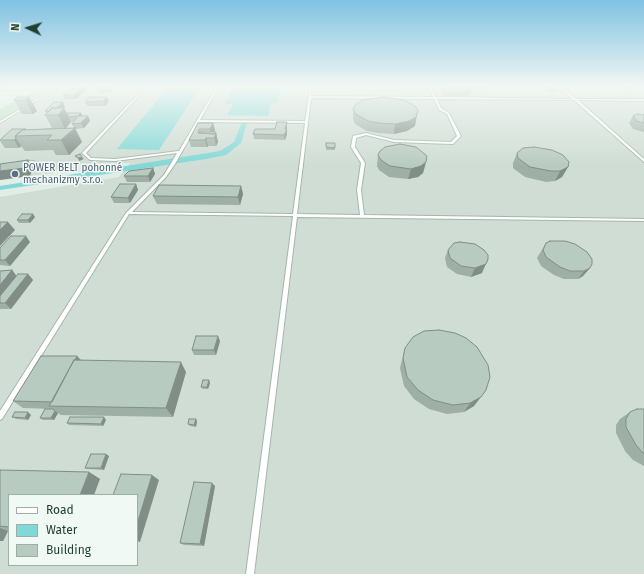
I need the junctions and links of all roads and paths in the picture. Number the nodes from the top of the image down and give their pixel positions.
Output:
1 (15, 113) edge
2 (122, 113) edge
3 (203, 113) edge
4 (307, 113) edge
5 (446, 113) edge
6 (590, 113) edge
7 (198, 121) junction
8 (0, 122) edge
9 (306, 122) junction
10 (180, 152) junction
11 (644, 161) edge
12 (16, 163) edge
13 (46, 166) dead end
14 (128, 213) junction
15 (295, 215) junction
16 (362, 216) junction
17 (644, 220) edge
18 (0, 417) edge
19 (250, 574) edge

1 - 8 lane
2 - 10 lane
3 - 7 lane
4 - 9 lane
5 - 16 lane
6 - 11 lane
7 - 9 lane
7 - 10 lane
9 - 15 lane
10 - 14 lane
12 - 13 lane
14 - 15 lane
14 - 18 lane
15 - 16 lane
15 - 19 lane
16 - 17 lane

